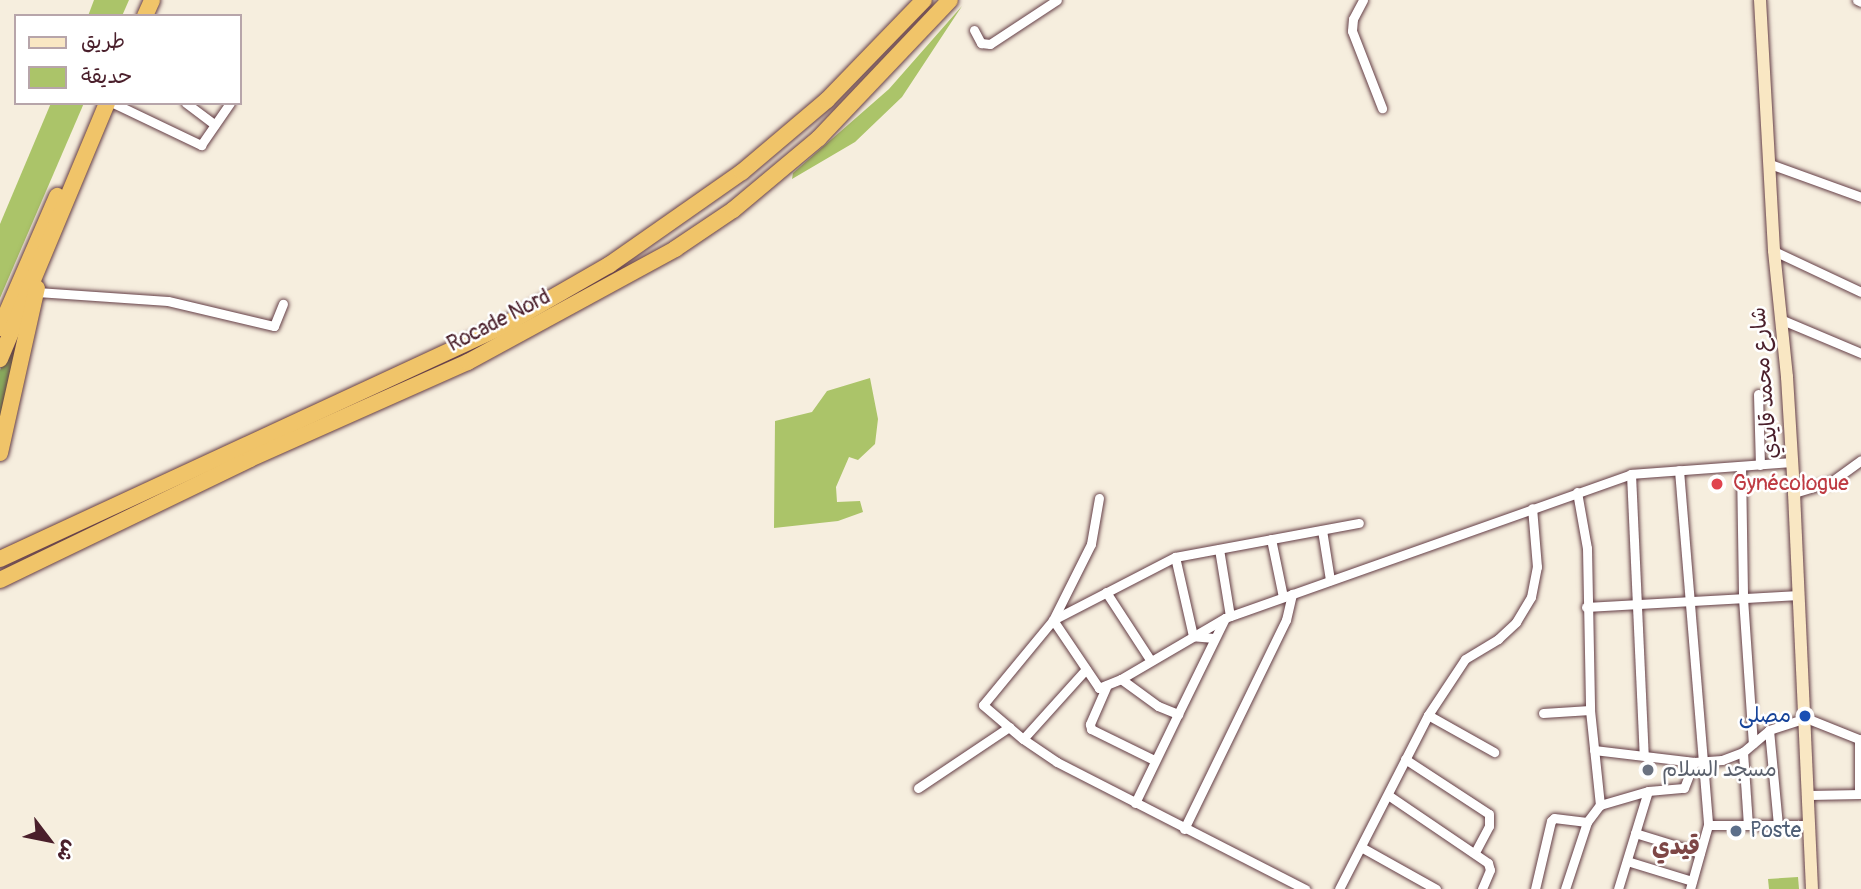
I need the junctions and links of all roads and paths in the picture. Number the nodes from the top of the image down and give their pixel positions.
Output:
1 (924, 0) edge
2 (950, 0) edge
3 (1057, 0) edge
4 (1363, 0) edge
5 (1760, 0) edge
6 (974, 30) dead end
7 (95, 105) edge
8 (106, 105) edge
9 (117, 105) edge
10 (189, 105) edge
11 (229, 105) edge
12 (1382, 108) dead end
13 (215, 125) junction
14 (1770, 164) junction
15 (1861, 197) edge
16 (1774, 251) junction
17 (40, 265) junction
18 (37, 292) junction
19 (1861, 292) edge
20 (283, 304) dead end
21 (1780, 319) junction
22 (0, 328) edge
23 (1861, 353) edge
24 (0, 359) edge
25 (1758, 394) dead end
26 (0, 453) edge
27 (1861, 460) edge
28 (1791, 462) junction
29 (1760, 465) junction
30 (1741, 466) junction
31 (1679, 470) junction
32 (1631, 474) junction
33 (1577, 492) junction
34 (1794, 493) junction
35 (1099, 498) dead end
36 (1532, 508) junction
37 (1359, 523) dead end
38 (1322, 530) junction
39 (1271, 539) junction
40 (28, 545) junction
41 (0, 547) edge
42 (1219, 548) junction
43 (1175, 557) junction
44 (43, 558) junction
45 (0, 559) edge
46 (0, 580) edge
47 (1330, 580) junction
48 (0, 591) edge
49 (1107, 592) junction
50 (1066, 594) junction
51 (1288, 595) junction
52 (1799, 595) junction
53 (1743, 598) junction
54 (1690, 602) junction
55 (1636, 606) junction
56 (1586, 607) junction
57 (1074, 609) junction
58 (1228, 617) junction
59 (1054, 620) junction
60 (1193, 636) junction
61 (1214, 638) junction
62 (1151, 661) junction
63 (1086, 669) junction
64 (1121, 679) junction
65 (1107, 685) junction
66 (1590, 710) junction
67 (1178, 713) junction
68 (1543, 713) dead end
69 (1428, 715) junction
70 (1806, 718) junction
71 (1009, 727) junction
72 (1769, 730) junction
73 (1023, 739) junction
74 (1860, 740) edge
75 (1753, 744) junction
76 (1594, 750) junction
77 (1494, 752) dead end
78 (1743, 752) junction
79 (1644, 755) junction
80 (1405, 759) junction
81 (1154, 760) junction
82 (1699, 762) junction
83 (918, 788) dead end
84 (1648, 791) junction
85 (1860, 794) edge
86 (1388, 795) junction
87 (1809, 795) junction
88 (1135, 803) junction
89 (1601, 805) junction
90 (1587, 822) junction
91 (1708, 825) junction
92 (1748, 825) junction
93 (1777, 825) junction
94 (1810, 825) junction
95 (1184, 829) junction
96 (1635, 833) junction
97 (1361, 847) junction
98 (1475, 852) junction
99 (1700, 853) junction
100 (1627, 861) junction
101 (1691, 885) edge
102 (1305, 889) edge
103 (1339, 889) edge
104 (1436, 889) edge
105 (1482, 889) edge
106 (1535, 889) edge
107 (1565, 889) edge
108 (1618, 889) edge
109 (1812, 889) edge

1 - 40 highway, Rocade Nord
2 - 44 highway, Rocade Nord
3 - 6 street
4 - 12 street
5 - 14 main road, شارع محمد قايدي
7 - 22 highway
8 - 17 highway
9 - 13 street
10 - 13 street
11 - 13 street
14 - 15 street
14 - 16 main road, شارع محمد قايدي
16 - 19 street
16 - 21 main road, شارع محمد قايدي
17 - 18 highway
17 - 24 highway
18 - 20 street
18 - 26 highway
21 - 23 street
21 - 28 main road, شارع محمد قايدي
25 - 29 street
27 - 34 street
28 - 29 street
28 - 34 main road, شارع محمد قايدي
29 - 30 street
30 - 31 street
30 - 53 street
31 - 32 street
31 - 54 street
32 - 33 street
32 - 55 street
33 - 36 street
33 - 56 street
34 - 52 main road, شارع محمد قايدي
35 - 50 street
36 - 47 street
36 - 69 street
37 - 38 street
38 - 39 street
38 - 47 street
39 - 42 street
39 - 51 street
40 - 41 highway
40 - 45 highway, Rocade Nord
42 - 43 street
42 - 58 street
43 - 49 street
43 - 60 street
44 - 46 highway, Rocade Nord
44 - 48 highway
47 - 51 street
49 - 57 street
49 - 62 street
50 - 57 street
50 - 59 street
51 - 58 street
51 - 95 street
52 - 53 street
52 - 70 main road, شارع محمد قايدي
53 - 54 street
53 - 75 street
54 - 55 street
54 - 82 street
55 - 56 street
55 - 79 street
56 - 66 street
57 - 59 street
58 - 60 street
58 - 61 street
59 - 63 street
59 - 71 street
60 - 61 street
60 - 62 street
61 - 67 street
62 - 64 street
63 - 65 street
63 - 73 street
64 - 65 street
64 - 67 street
65 - 81 street
66 - 68 street
66 - 76 street
67 - 81 street
69 - 77 street
69 - 80 street
70 - 72 street
70 - 74 street
70 - 87 main road, شارع محمد قايدي
71 - 73 street
71 - 83 street
72 - 75 street
72 - 93 street
73 - 88 street
74 - 85 street
75 - 78 street
76 - 79 street
76 - 89 street
78 - 82 street
78 - 92 street
79 - 82 street
80 - 86 street
80 - 98 street
81 - 88 street
82 - 84 street
82 - 91 street
84 - 89 street
84 - 96 street
85 - 87 street
86 - 97 street
86 - 98 street
87 - 94 main road, شارع محمد قايدي
88 - 95 street
89 - 90 street
90 - 106 street
90 - 107 street
91 - 92 street
91 - 99 street
92 - 93 street
93 - 94 street
94 - 109 main road, شارع محمد قايدي
95 - 102 street
96 - 99 street
96 - 100 street
97 - 103 street
97 - 104 street
98 - 105 street
99 - 101 street
100 - 101 street
100 - 108 street

